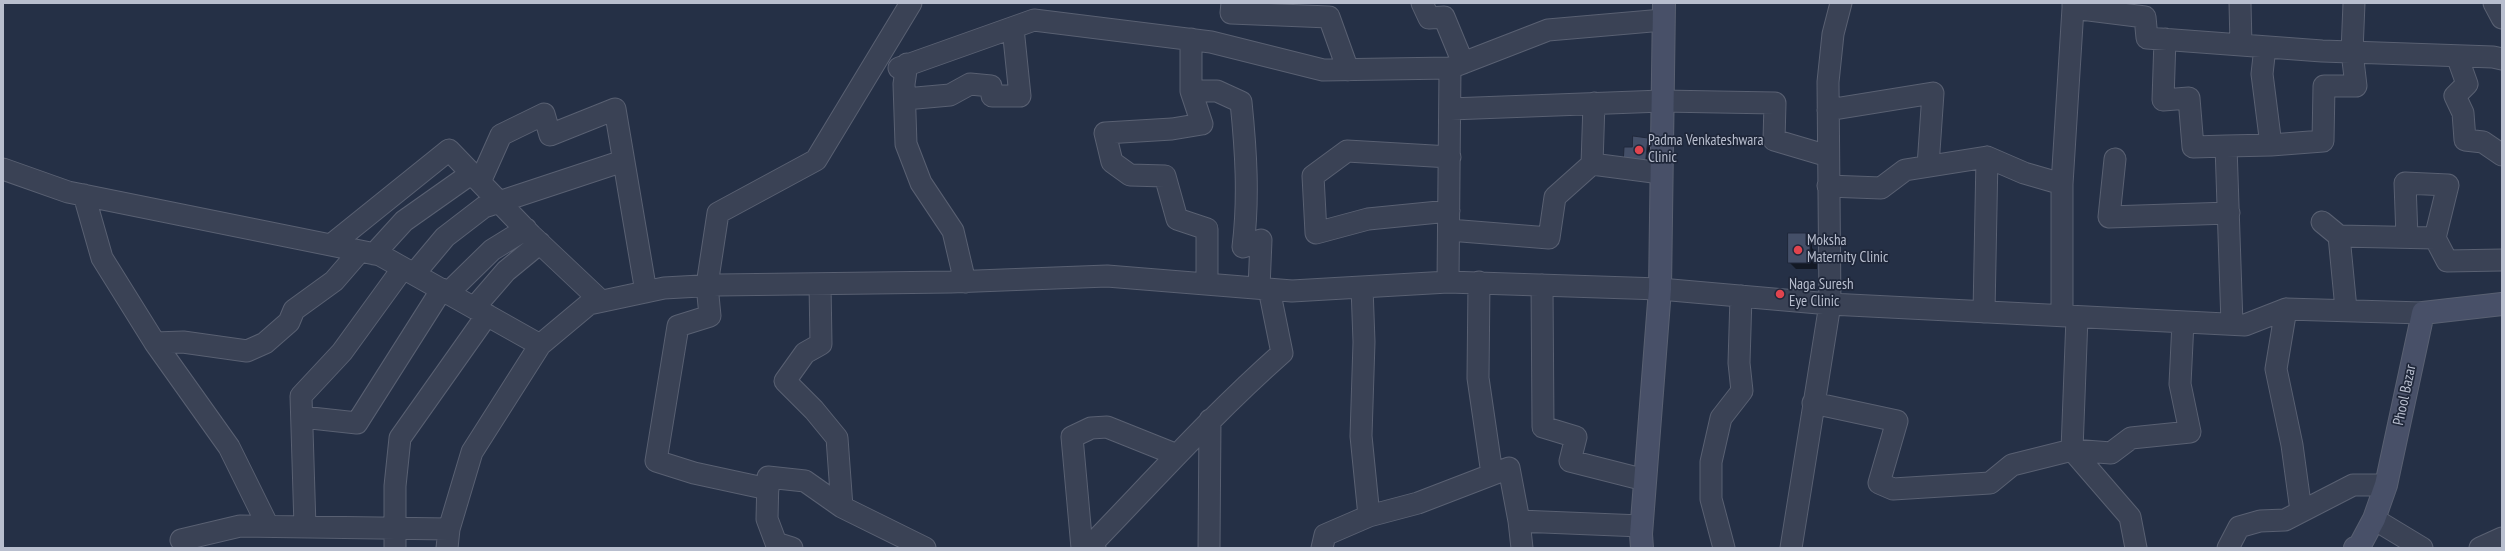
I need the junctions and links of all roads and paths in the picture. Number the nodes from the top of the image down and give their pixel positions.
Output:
1 (911, 3) edge
2 (1232, 3) edge
3 (1422, 3) edge
4 (1841, 3) edge
5 (2240, 3) edge
6 (2354, 3) edge
7 (2494, 3) edge
8 (2073, 5) edge
9 (1664, 12) edge
10 (2502, 18) edge
11 (1013, 28) junction
12 (1191, 39) junction
13 (2164, 39) junction
14 (2241, 45) junction
15 (2265, 47) junction
16 (2352, 52) junction
17 (2457, 56) junction
18 (2502, 59) edge
19 (1457, 66) junction
20 (1348, 70) junction
21 (1191, 91) junction
22 (905, 99) junction
23 (1662, 101) junction
24 (1594, 103) junction
25 (1450, 109) junction
26 (1828, 110) junction
27 (2271, 145) junction
28 (2226, 146) junction
29 (2502, 155) edge
30 (1828, 156) junction
31 (1450, 157) junction
32 (1988, 157) junction
33 (2115, 159) dead end
34 (623, 161) junction
35 (1592, 164) junction
36 (1928, 166) junction
37 (3, 169) edge
38 (1661, 173) junction
39 (476, 177) junction
40 (2062, 184) junction
41 (1828, 186) junction
42 (84, 195) junction
43 (500, 202) junction
44 (2229, 213) junction
45 (1449, 220) junction
46 (2322, 222) dead end
47 (533, 236) junction
48 (2339, 236) junction
49 (2407, 238) junction
50 (2435, 238) junction
51 (331, 245) junction
52 (367, 252) junction
53 (2502, 260) edge
54 (408, 271) junction
55 (965, 282) junction
56 (1448, 282) junction
57 (1479, 282) junction
58 (820, 284) junction
59 (1207, 284) junction
60 (707, 285) junction
61 (1542, 285) junction
62 (1362, 287) junction
63 (1264, 289) junction
64 (1660, 289) junction
65 (445, 291) junction
66 (646, 292) junction
67 (1741, 296) junction
68 (601, 302) junction
69 (1830, 304) junction
70 (2502, 304) edge
71 (2286, 309) junction
72 (2346, 309) junction
73 (481, 312) junction
74 (1984, 312) junction
75 (2423, 312) junction
76 (2070, 317) junction
77 (2183, 322) junction
78 (2232, 324) junction
79 (155, 344) junction
80 (540, 345) junction
81 (1813, 403) junction
82 (302, 417) junction
83 (1210, 420) junction
84 (2072, 450) junction
85 (1177, 455) junction
86 (1492, 474) junction
87 (1645, 480) junction
88 (2386, 485) junction
89 (768, 489) junction
90 (842, 507) junction
91 (2301, 511) junction
92 (1368, 516) junction
93 (2374, 519) junction
94 (1519, 521) junction
95 (268, 526) junction
96 (1641, 526) junction
97 (305, 527) junction
98 (396, 538) edge
99 (448, 538) edge
100 (2502, 538) edge
101 (181, 540) dead end
102 (1089, 547) edge
103 (792, 548) edge
104 (924, 548) edge
105 (1209, 548) edge
106 (1322, 548) edge
107 (1522, 548) edge
108 (1642, 548) edge
109 (1724, 548) edge
110 (1791, 548) edge
111 (2136, 548) edge
112 (2228, 548) edge
113 (2356, 548) edge
114 (2422, 548) edge
115 (2480, 548) edge

1 - 60 street
2 - 20 street
3 - 19 street
4 - 26 street
5 - 14 street
6 - 16 street
7 - 10 street
8 - 13 street
8 - 40 street
9 - 19 street
9 - 23 street
11 - 12 street
11 - 22 street
11 - 22 street
12 - 20 street
12 - 21 street
13 - 14 street
13 - 28 street
14 - 15 street
15 - 16 street
15 - 27 street
16 - 17 street
16 - 27 street
17 - 18 street
17 - 29 street
19 - 20 street
19 - 25 street
21 - 59 street
21 - 63 street
22 - 55 street
23 - 24 street
23 - 30 street
23 - 38 street
24 - 25 street
24 - 35 street
25 - 31 street
26 - 30 street
26 - 36 street
27 - 28 street
28 - 44 street
30 - 41 street
31 - 45 street
31 - 45 street
32 - 36 street
32 - 40 street
32 - 74 street
33 - 44 street
34 - 39 street
34 - 43 street
34 - 66 street
35 - 38 street
35 - 45 street
36 - 41 street
37 - 42 street
38 - 64 street
39 - 43 street
39 - 51 street
39 - 52 street
40 - 76 street
41 - 69 street
42 - 51 street
42 - 79 street
43 - 47 street
43 - 54 street
44 - 78 street
45 - 56 street
46 - 48 street
47 - 65 street
47 - 68 street
47 - 73 street
48 - 49 street
48 - 72 street
49 - 50 street
49 - 50 street
50 - 53 street
51 - 52 street
52 - 54 street
52 - 79 street
54 - 65 street
54 - 82 street
55 - 58 street
55 - 59 street
56 - 57 street
56 - 62 street
57 - 61 street
57 - 86 street
58 - 60 street
58 - 90 street
59 - 63 street
60 - 66 street
60 - 89 street
61 - 64 street
61 - 87 street
62 - 63 street
62 - 92 street
63 - 83 street
64 - 67 street
64 - 87 street
65 - 73 street
65 - 82 street
66 - 68 street
67 - 69 street
67 - 109 street
68 - 80 street
69 - 74 street
69 - 81 street
70 - 75 street
71 - 72 street
71 - 78 street
71 - 91 street
72 - 75 street
73 - 80 street
73 - 98 street
74 - 76 street
75 - 88 street, Phool Bazar
76 - 77 street
76 - 84 street
77 - 78 street
77 - 84 street
79 - 95 street
80 - 99 street
81 - 84 street
81 - 110 street
82 - 97 street
83 - 85 street
83 - 105 street
84 - 111 street
85 - 102 street
85 - 102 street
86 - 92 street
86 - 94 street
87 - 96 street
88 - 91 street
88 - 93 street, Phool Bazar
89 - 90 street
89 - 103 street
90 - 104 street
91 - 112 street
92 - 106 street
93 - 113 street, Phool Bazar
93 - 114 street
94 - 96 street
94 - 107 street
95 - 97 street
95 - 101 street
96 - 108 street
97 - 98 street
98 - 99 street
100 - 115 street

